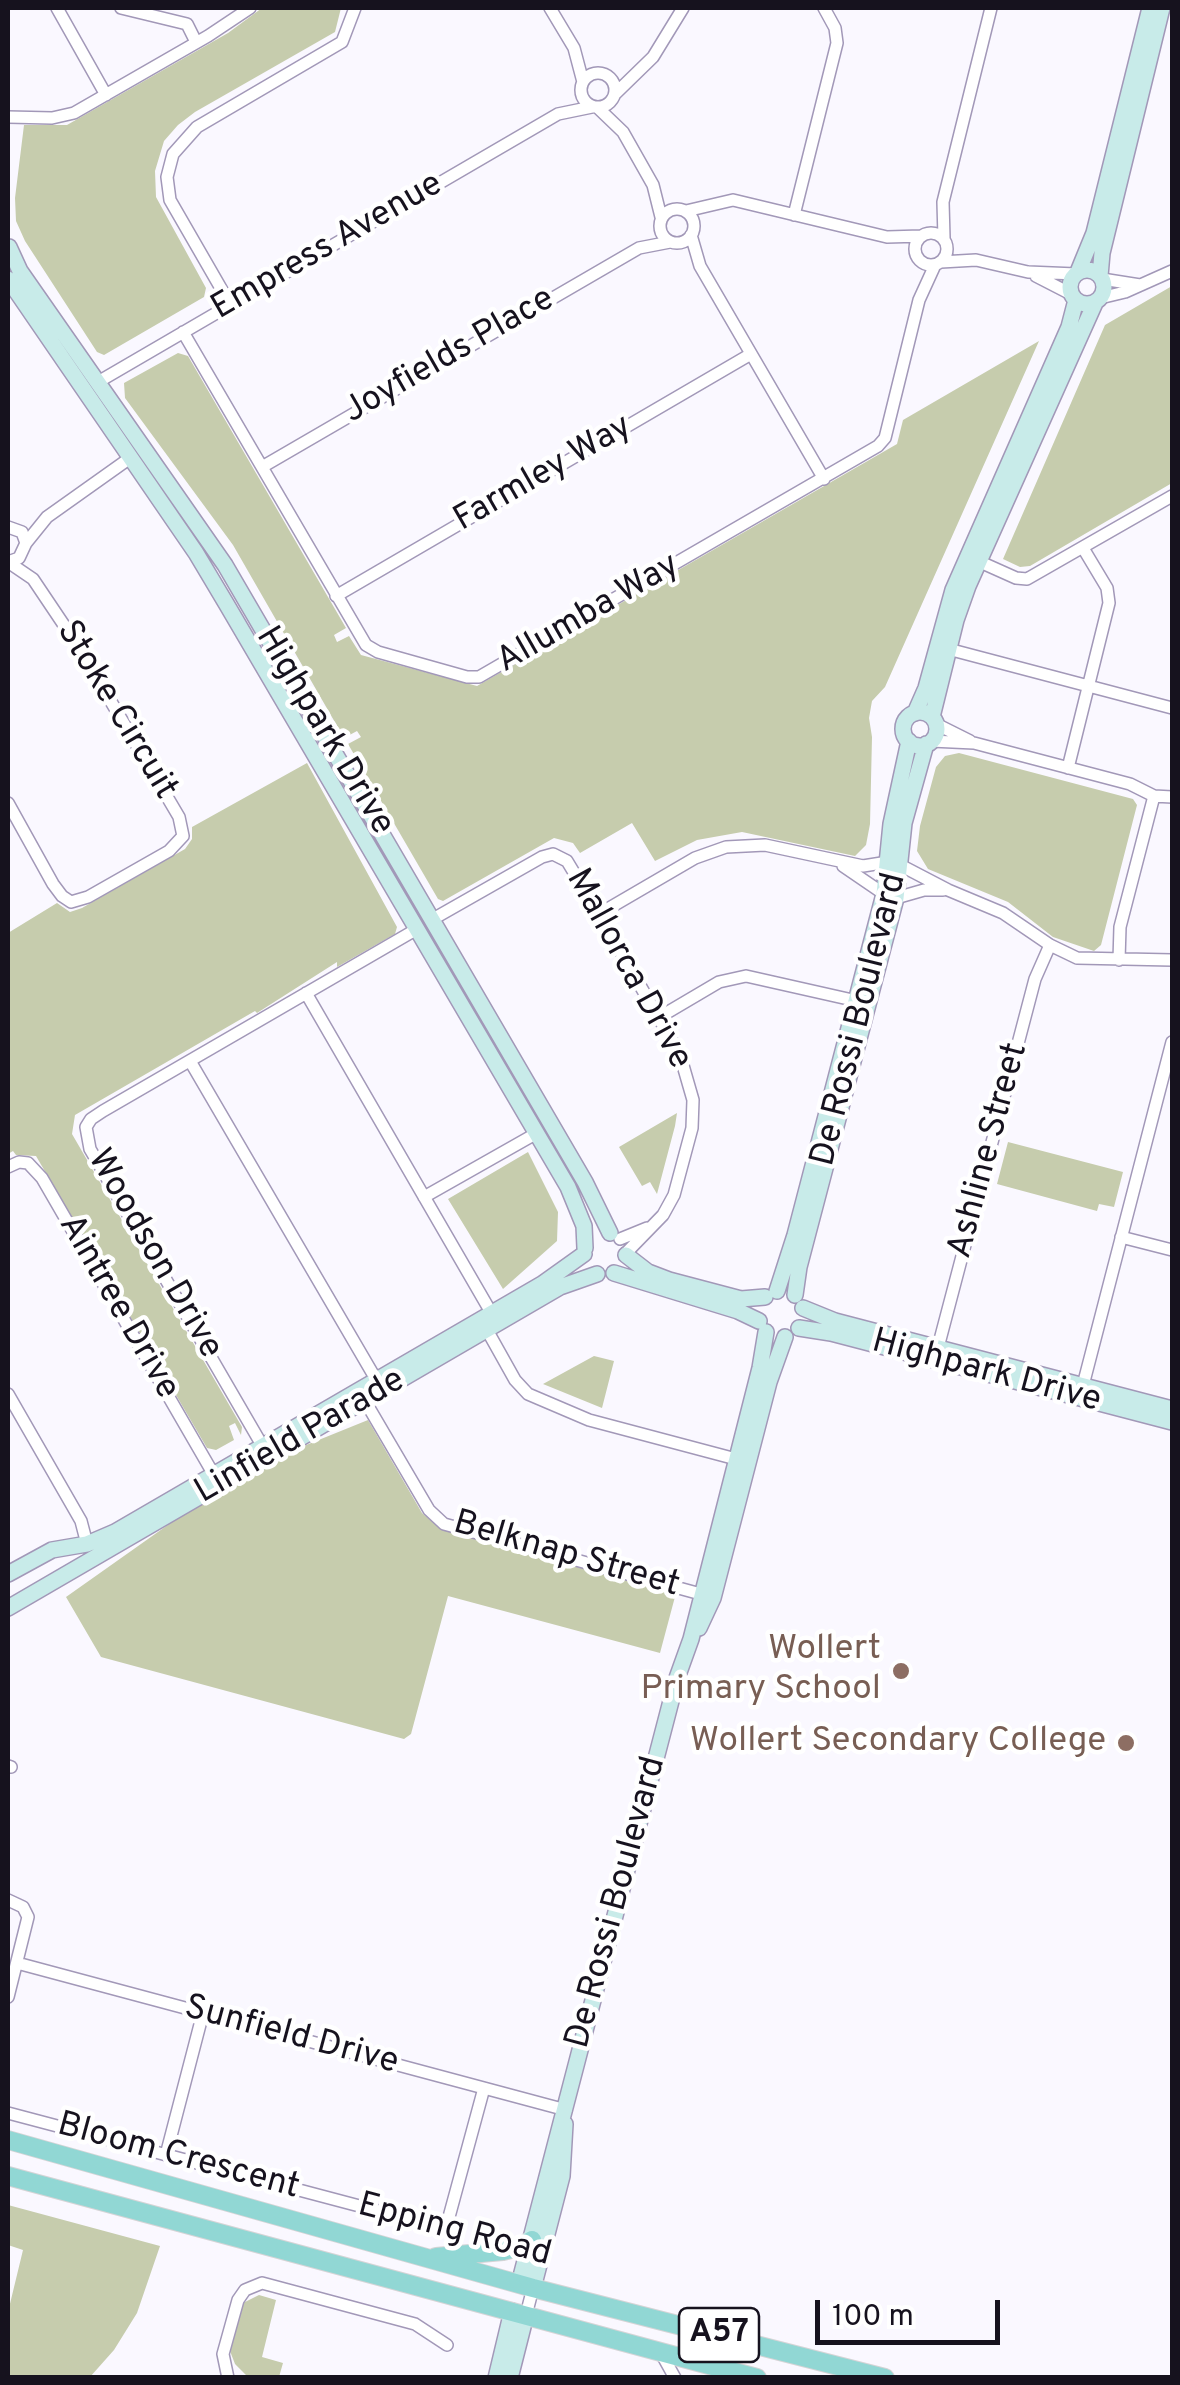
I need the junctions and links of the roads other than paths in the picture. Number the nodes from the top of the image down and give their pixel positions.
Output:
1 (57, 8) edge
2 (121, 8) edge
3 (250, 8) edge
4 (355, 8) edge
5 (550, 8) edge
6 (683, 8) edge
7 (824, 8) edge
8 (991, 8) edge
9 (1150, 8) edge
10 (1162, 8) edge
11 (196, 42) junction
12 (574, 48) junction
13 (642, 65) junction
14 (604, 74) junction
15 (582, 85) junction
16 (106, 95) junction
17 (614, 97) junction
18 (595, 107) junction
19 (558, 114) junction
20 (8, 117) edge
21 (622, 132) junction
22 (653, 185) junction
23 (944, 202) junction
24 (717, 204) junction
25 (683, 210) junction
26 (794, 215) junction
27 (661, 220) junction
28 (692, 232) junction
29 (923, 235) junction
30 (886, 237) junction
31 (946, 241) junction
32 (673, 243) junction
33 (8, 245) edge
34 (639, 248) junction
35 (918, 258) junction
36 (976, 260) junction
37 (938, 264) junction
38 (700, 266) junction
39 (1172, 271) edge
40 (1028, 272) junction
41 (1077, 273) junction
42 (1101, 277) junction
43 (8, 279) edge
44 (1140, 286) junction
45 (1073, 297) junction
46 (919, 300) junction
47 (1097, 300) junction
48 (230, 304) junction
49 (183, 332) junction
50 (751, 354) junction
51 (98, 382) junction
52 (83, 392) junction
53 (145, 448) junction
54 (130, 458) junction
55 (262, 467) junction
56 (824, 479) junction
57 (1172, 496) edge
58 (47, 517) junction
59 (10, 526) edge
60 (26, 545) junction
61 (1083, 548) junction
62 (8, 562) edge
63 (978, 562) junction
64 (33, 580) junction
65 (336, 596) junction
66 (948, 649) junction
67 (1089, 686) junction
68 (1172, 708) edge
69 (915, 713) junction
70 (934, 721) junction
71 (909, 741) junction
72 (928, 743) junction
73 (974, 743) junction
74 (1068, 768) junction
75 (1154, 796) junction
76 (1172, 797) edge
77 (8, 803) edge
78 (835, 862) junction
79 (894, 863) junction
80 (948, 890) junction
81 (890, 896) junction
82 (599, 914) junction
83 (433, 920) junction
84 (417, 929) junction
85 (1050, 945) junction
86 (1118, 960) junction
87 (1172, 960) edge
88 (306, 993) junction
89 (856, 1001) junction
90 (658, 1018) junction
91 (1172, 1042) edge
92 (190, 1061) junction
93 (1166, 1095) edge
94 (537, 1132) junction
95 (8, 1166) edge
96 (424, 1198) junction
97 (1121, 1237) junction
98 (621, 1245) junction
99 (1172, 1250) edge
100 (584, 1251) junction
101 (597, 1274) junction
102 (614, 1274) junction
103 (771, 1294) junction
104 (799, 1302) junction
105 (489, 1322) junction
106 (762, 1326) junction
107 (792, 1332) junction
108 (937, 1354) junction
109 (376, 1381) junction
110 (1081, 1391) junction
111 (8, 1394) edge
112 (365, 1400) junction
113 (1172, 1409) edge
114 (1172, 1422) edge
115 (266, 1451) junction
116 (736, 1459) junction
117 (214, 1475) junction
118 (87, 1544) junction
119 (8, 1574) edge
120 (707, 1596) junction
121 (8, 1608) edge
122 (8, 1900) edge
123 (17, 1963) junction
124 (8, 1997) edge
125 (203, 2013) junction
126 (484, 2088) junction
127 (566, 2110) junction
128 (8, 2112) edge
129 (8, 2140) edge
130 (166, 2155) junction
131 (8, 2176) edge
132 (8, 2188) edge
133 (71, 2193) junction
134 (532, 2240) junction
135 (426, 2258) junction
136 (526, 2286) junction
137 (519, 2313) junction
138 (448, 2345) dead end
139 (660, 2352) junction
140 (228, 2378) edge
141 (496, 2378) edge
142 (510, 2378) edge
143 (675, 2378) edge
144 (757, 2378) edge
145 (885, 2378) edge

1 - 16 street
2 - 11 street
3 - 11 street
4 - 48 street
5 - 12 street
6 - 13 street
7 - 26 street
8 - 23 street
9 - 41 street
10 - 42 street
11 - 16 street
12 - 14 street
12 - 15 street
13 - 14 street
13 - 17 street
14 - 15 street
14 - 17 street
15 - 18 street
15 - 19 street, Empress Avenue
16 - 20 street
17 - 18 street
17 - 21 street
18 - 19 street, Empress Avenue
18 - 21 street
19 - 48 street, Empress Avenue
21 - 22 street
22 - 25 street
22 - 27 street
23 - 29 street
23 - 31 street
24 - 25 street
24 - 26 street
24 - 28 street
25 - 27 street
25 - 28 street
26 - 30 street
27 - 32 street
27 - 34 street, Joyfields Place
28 - 32 street
28 - 38 street
29 - 30 street
29 - 31 street
29 - 35 street
30 - 35 street
31 - 36 street
31 - 37 street
32 - 34 street, Joyfields Place
32 - 38 street
33 - 51 street, Highpark Drive
34 - 55 street, Joyfields Place
35 - 37 street
35 - 46 street, Allumba Way
36 - 37 street
36 - 40 street
37 - 46 street, Allumba Way
38 - 50 street
39 - 44 street
40 - 41 street
40 - 45 street
41 - 42 street
41 - 45 street
42 - 44 street
42 - 47 street
43 - 52 street, Highpark Drive
44 - 47 street
45 - 47 street
45 - 69 street
46 - 56 street, Allumba Way
47 - 63 street
48 - 49 street, Empress Avenue
49 - 51 street, Empress Avenue
49 - 55 street, Allumba Way
50 - 56 street
50 - 65 street, Farmley Way
51 - 52 street
51 - 53 street, Highpark Drive
52 - 54 street, Highpark Drive
53 - 54 street
53 - 83 street, Highpark Drive
54 - 58 street
54 - 84 street, Highpark Drive
55 - 65 street, Allumba Way
56 - 65 street, Allumba Way
57 - 61 street
58 - 59 street
58 - 60 street
59 - 60 street
60 - 62 street
60 - 64 street, Stoke Circuit
61 - 63 street
61 - 67 street
62 - 64 street, Stoke Circuit
63 - 66 street
64 - 77 street, Stoke Circuit
66 - 67 street
66 - 70 street
67 - 68 street
67 - 74 street
69 - 70 street
69 - 71 street
70 - 72 street
70 - 73 street
71 - 72 street
71 - 79 street, De Rossi Boulevard
72 - 73 street
72 - 79 street, De Rossi Boulevard
73 - 74 street
74 - 75 street
75 - 76 street
75 - 86 street
78 - 79 street
78 - 81 street
78 - 82 street
79 - 80 street
79 - 81 street, De Rossi Boulevard
80 - 81 street
80 - 85 street
81 - 89 street, De Rossi Boulevard
81 - 104 street, De Rossi Boulevard
82 - 83 street, Mallorca Drive
82 - 90 street, Mallorca Drive
83 - 98 street, Highpark Drive
84 - 88 street, Woodson Drive
84 - 94 street, Highpark Drive
85 - 86 street
85 - 108 street, Ashline Street
86 - 87 street
88 - 92 street, Woodson Drive
88 - 96 street
89 - 90 street
89 - 103 street, De Rossi Boulevard
90 - 98 street, Mallorca Drive
91 - 93 street
92 - 109 street
92 - 115 street, Woodson Drive
93 - 97 street
94 - 96 street
94 - 100 street, Highpark Drive
95 - 117 street, Aintree Drive
96 - 105 street
97 - 99 street
97 - 110 street
98 - 100 street
98 - 102 street
98 - 103 street
100 - 101 street
100 - 105 street, Linfield Parade
101 - 102 street
101 - 105 street, Linfield Parade
102 - 106 street
103 - 104 street, Highpark Drive
103 - 106 street, De Rossi Boulevard
104 - 107 street, De Rossi Boulevard
104 - 108 street, Highpark Drive
105 - 109 street, Linfield Parade
105 - 112 street, Linfield Parade
105 - 116 street
106 - 107 street, Highpark Drive
106 - 116 street, De Rossi Boulevard
107 - 108 street, Highpark Drive
107 - 120 street, De Rossi Boulevard
108 - 110 street, Highpark Drive
109 - 115 street, Linfield Parade
110 - 113 street, Highpark Drive
110 - 114 street, Highpark Drive
111 - 118 street
112 - 115 street, Linfield Parade
112 - 120 street, Belknap Street
115 - 117 street, Linfield Parade
115 - 121 street, Linfield Parade
116 - 120 street, De Rossi Boulevard
117 - 118 street, Linfield Parade
118 - 119 street, Linfield Parade
120 - 127 street, De Rossi Boulevard
122 - 123 street
123 - 124 street
123 - 125 street, Sunfield Drive
125 - 126 street, Sunfield Drive
125 - 130 street
126 - 127 street, Sunfield Drive
126 - 130 street, Bloom Crescent
127 - 134 street, De Rossi Boulevard
127 - 136 street, De Rossi Boulevard
128 - 130 street, Bloom Crescent
129 - 135 main road, Epping Road / A57
131 - 133 main road, Epping Road
132 - 133 main road
133 - 137 main road, Epping Road
134 - 135 main road
134 - 136 street, De Rossi Boulevard
135 - 136 main road, Epping Road / A57
136 - 137 street
136 - 145 main road, Epping Road / A57
137 - 139 main road, Epping Road
137 - 141 street
137 - 142 street
138 - 140 street
139 - 143 street
139 - 144 main road, Epping Road

